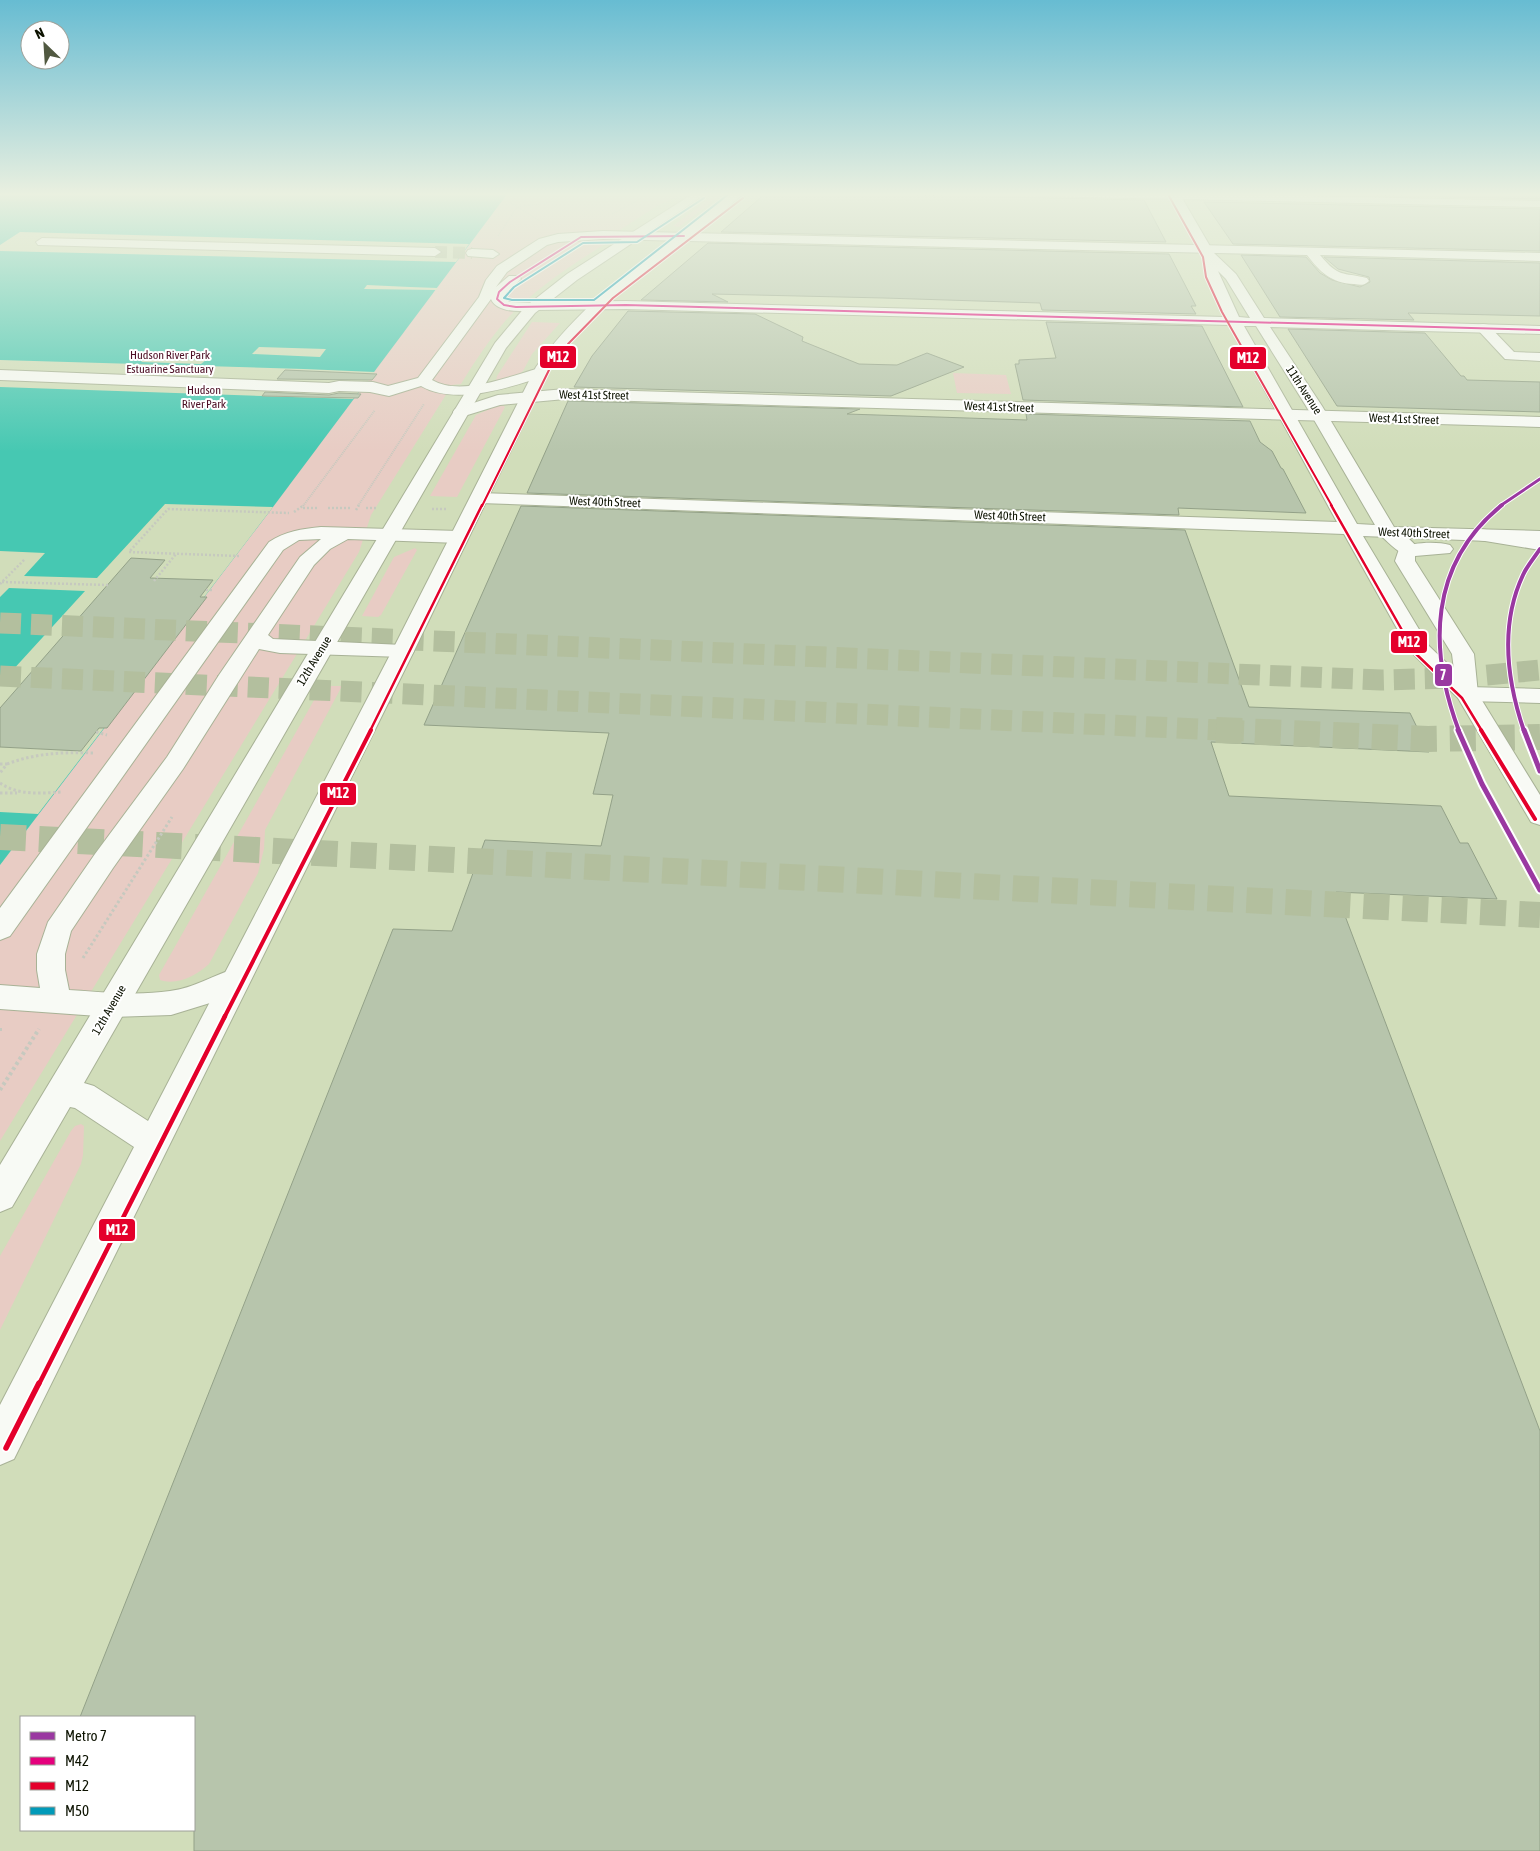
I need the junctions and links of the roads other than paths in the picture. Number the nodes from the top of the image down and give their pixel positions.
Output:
1 (494, 279) edge
2 (514, 279) edge
3 (569, 279) edge
4 (629, 279) edge
5 (1214, 279) edge
6 (1233, 279) edge
7 (1343, 279) edge
8 (1362, 281) dead end
9 (534, 306) junction
10 (596, 306) junction
11 (1234, 320) junction
12 (1260, 322) junction
13 (1483, 328) junction
14 (1540, 330) edge
15 (1540, 357) edge
16 (540, 373) junction
17 (0, 375) edge
18 (423, 381) junction
19 (476, 389) junction
20 (529, 396) junction
21 (461, 412) junction
22 (1288, 416) junction
23 (1321, 416) junction
24 (1540, 422) edge
25 (479, 498) junction
26 (1350, 528) junction
27 (1388, 532) junction
28 (346, 533) junction
29 (388, 534) junction
30 (1480, 535) junction
31 (459, 537) junction
32 (1540, 537) edge
33 (1540, 544) edge
34 (1410, 550) junction
35 (1540, 552) edge
36 (257, 636) junction
37 (322, 648) junction
38 (403, 651) junction
39 (1467, 694) junction
40 (1540, 696) edge
41 (1540, 816) edge
42 (0, 929) edge
43 (236, 979) junction
44 (0, 996) edge
45 (57, 1000) junction
46 (112, 1005) junction
47 (62, 1091) junction
48 (154, 1143) junction
49 (0, 1196) edge
50 (0, 1445) edge

1 - 18 main road
2 - 9 main road
3 - 9 main road, 12th Avenue
4 - 10 main road
5 - 11 main road, 11th Avenue
6 - 12 main road, 11th Avenue
7 - 8 main road
9 - 10 main road
9 - 19 main road, 12th Avenue
10 - 11 main road
10 - 16 main road
11 - 12 main road
11 - 22 main road, 11th Avenue
12 - 13 main road
12 - 23 main road, 11th Avenue
13 - 14 main road
13 - 15 main road
16 - 19 main road
16 - 20 main road
17 - 18 main road
18 - 19 main road
19 - 21 main road, 12th Avenue
20 - 21 main road, West 41st Street
20 - 22 main road, West 41st Street
20 - 25 main road
21 - 29 main road, 12th Avenue
22 - 23 main road, West 41st Street
22 - 26 main road, 11th Avenue
23 - 24 main road, West 41st Street
23 - 27 main road, 11th Avenue
25 - 26 main road, West 40th Street
25 - 31 main road
26 - 27 main road, West 40th Street
26 - 39 main road, 11th Avenue
27 - 30 main road, West 40th Street
27 - 34 main road
28 - 29 main road
28 - 36 main road
28 - 42 main road
29 - 31 main road
29 - 37 main road, 12th Avenue
30 - 32 main road, West 40th Street
30 - 33 main road
31 - 38 main road
34 - 35 main road, West 40th Street
34 - 39 main road, 11th Avenue
36 - 37 main road
36 - 45 main road
37 - 38 main road
37 - 46 main road, 12th Avenue
38 - 43 main road
39 - 40 main road
39 - 41 main road, 11th Avenue
43 - 46 main road
43 - 48 main road
44 - 45 main road
45 - 46 main road
46 - 47 main road, 12th Avenue
47 - 48 main road
47 - 49 main road, 12th Avenue
48 - 50 main road

